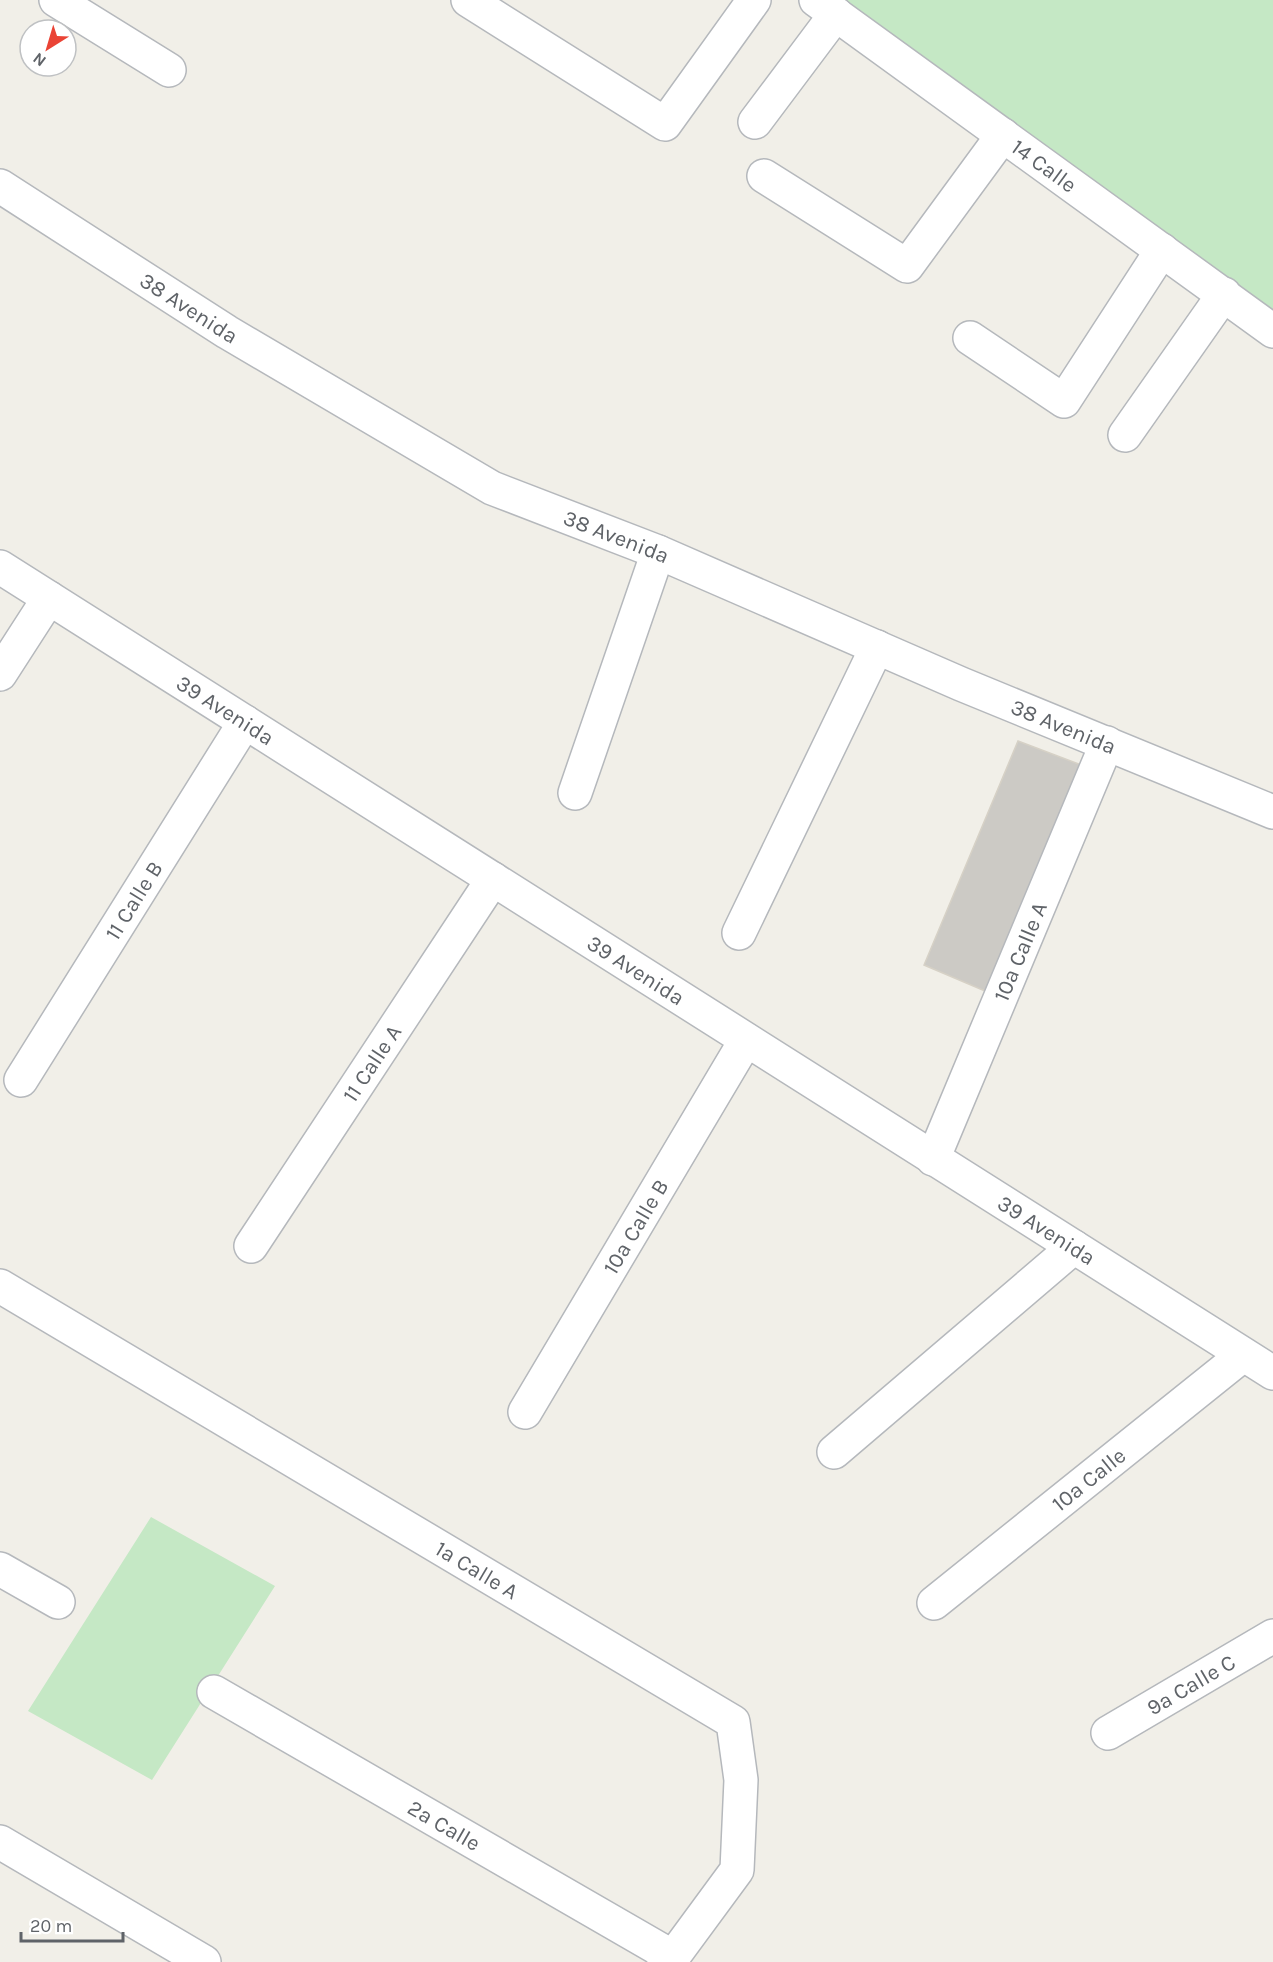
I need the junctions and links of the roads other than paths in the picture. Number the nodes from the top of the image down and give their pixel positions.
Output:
1 (56, 0) edge
2 (468, 0) edge
3 (754, 0) edge
4 (826, 7) edge
5 (169, 70) dead end
6 (755, 122) dead end
7 (1003, 135) junction
8 (764, 176) dead end
9 (0, 186) edge
10 (1162, 250) junction
11 (1224, 294) junction
12 (1273, 331) edge
13 (970, 338) dead end
14 (1125, 435) dead end
15 (658, 552) junction
16 (0, 567) edge
17 (49, 598) junction
18 (877, 647) junction
19 (0, 674) edge
20 (245, 722) junction
21 (1107, 743) junction
22 (575, 793) dead end
23 (1273, 812) edge
24 (493, 879) junction
25 (739, 933) dead end
26 (746, 1040) junction
27 (21, 1080) dead end
28 (933, 1159) junction
29 (251, 1246) dead end
30 (1074, 1247) junction
31 (0, 1286) edge
32 (1243, 1355) junction
33 (1273, 1373) edge
34 (525, 1412) dead end
35 (834, 1452) dead end
36 (0, 1569) edge
37 (58, 1602) dead end
38 (934, 1603) dead end
39 (1273, 1636) edge
40 (214, 1692) dead end
41 (1108, 1733) dead end
42 (0, 1842) edge
43 (669, 1959) edge
44 (204, 1962) edge

1 - 5 street
2 - 3 street
4 - 6 street
4 - 7 street, 14 Calle
7 - 8 street
7 - 10 street, 14 Calle
9 - 15 street, 38 Avenida
10 - 11 street, 14 Calle
10 - 13 street
11 - 12 street, 14 Calle
11 - 14 street
15 - 18 street, 38 Avenida
15 - 22 street
16 - 17 street, 39 Avenida
17 - 19 street
17 - 20 street, 39 Avenida
18 - 21 street, 38 Avenida
18 - 25 street
20 - 24 street, 39 Avenida
20 - 27 street, 11 Calle B
21 - 23 street, 38 Avenida
21 - 28 street, 10a Calle A
24 - 26 street, 39 Avenida
24 - 29 street, 11 Calle A
26 - 28 street, 39 Avenida
26 - 34 street, 10a Calle B
28 - 30 street, 39 Avenida
30 - 32 street, 39 Avenida
30 - 35 street
31 - 43 street, 1a Calle A
32 - 33 street, 39 Avenida
32 - 38 street, 10a Calle
36 - 37 street
39 - 41 street, 9a Calle C
40 - 43 street, 2a Calle
42 - 44 street

